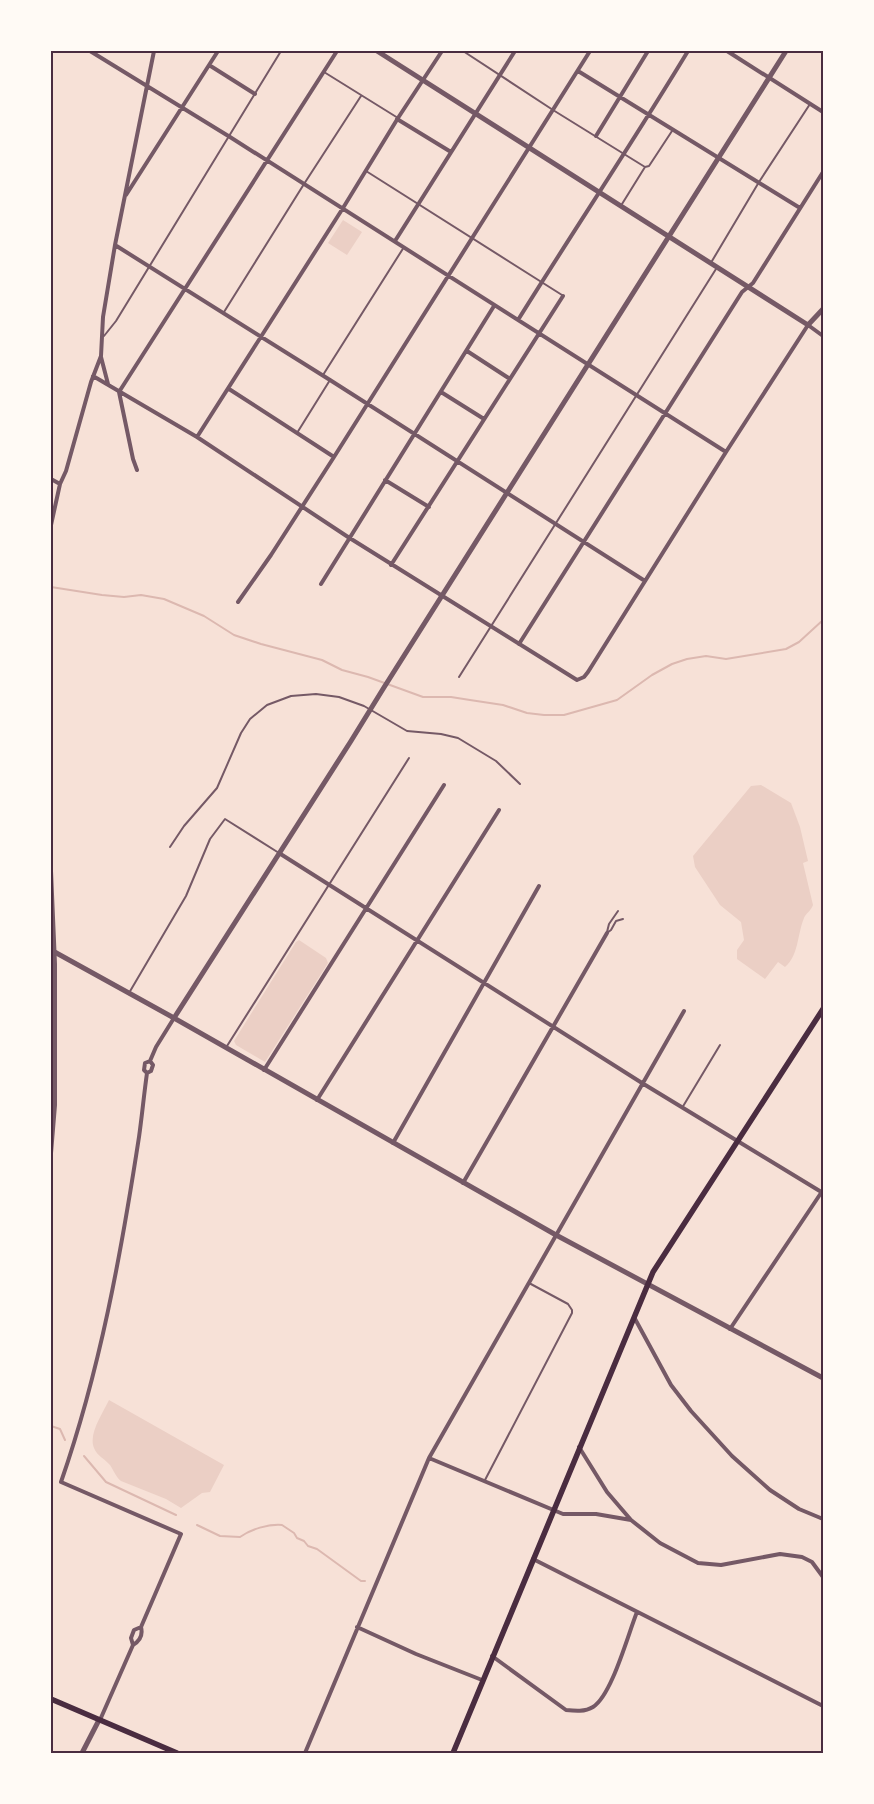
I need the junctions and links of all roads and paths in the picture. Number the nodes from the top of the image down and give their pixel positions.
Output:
1 (90, 51) edge
2 (154, 51) edge
3 (218, 51) edge
4 (282, 51) edge
5 (337, 51) edge
6 (377, 51) edge
7 (442, 51) edge
8 (464, 51) edge
9 (515, 51) edge
10 (590, 51) edge
11 (648, 51) edge
12 (688, 51) edge
13 (727, 51) edge
14 (786, 51) edge
15 (209, 65) junction
16 (324, 72) junction
17 (578, 72) junction
18 (500, 75) junction
19 (769, 78) junction
20 (423, 81) junction
21 (148, 88) junction
22 (255, 94) junction
23 (361, 96) junction
24 (620, 97) junction
25 (810, 104) junction
26 (182, 107) junction
27 (553, 110) junction
28 (823, 112) edge
29 (476, 113) junction
30 (649, 115) junction
31 (398, 118) junction
32 (672, 131) junction
33 (596, 136) junction
34 (230, 137) junction
35 (529, 148) junction
36 (451, 152) junction
37 (625, 154) junction
38 (720, 158) junction
39 (266, 160) junction
40 (645, 167) junction
41 (366, 171) junction
42 (823, 172) edge
43 (759, 182) junction
44 (304, 184) junction
45 (599, 192) junction
46 (125, 197) junction
47 (418, 205) junction
48 (621, 206) junction
49 (343, 208) junction
50 (800, 208) junction
51 (668, 236) junction
52 (472, 238) junction
53 (394, 241) junction
54 (115, 245) junction
55 (404, 247) junction
56 (710, 263) junction
57 (149, 266) junction
58 (717, 267) junction
59 (448, 276) junction
60 (542, 282) junction
61 (748, 287) junction
62 (184, 288) junction
63 (563, 296) joint
64 (494, 306) junction
65 (823, 309) edge
66 (223, 314) junction
67 (518, 320) junction
68 (808, 325) junction
69 (540, 334) junction
70 (261, 336) junction
71 (823, 336) edge
72 (101, 340) junction
73 (466, 351) junction
74 (101, 356) junction
75 (587, 365) junction
76 (323, 375) junction
77 (93, 376) junction
78 (510, 379) junction
79 (330, 380) junction
80 (108, 384) junction
81 (229, 389) junction
82 (119, 392) junction
83 (441, 392) junction
84 (636, 396) junction
85 (367, 404) junction
86 (665, 414) junction
87 (484, 419) junction
88 (297, 433) junction
89 (413, 434) junction
90 (197, 437) junction
91 (726, 452) junction
92 (334, 457) junction
93 (457, 462) junction
94 (137, 470) dead end
95 (51, 479) edge
96 (386, 480) junction
97 (60, 484) junction
98 (507, 493) junction
99 (302, 507) junction
100 (429, 507) junction
101 (51, 524) edge
102 (555, 524) junction
103 (348, 537) junction
104 (584, 542) junction
105 (391, 565) junction
106 (645, 581) junction
107 (321, 584) dead end
108 (442, 596) junction
109 (238, 602) dead end
110 (491, 626) junction
111 (519, 644) junction
112 (459, 677) dead end
113 (370, 710) junction
114 (409, 758) dead end
115 (520, 784) dead end
116 (444, 785) dead end
117 (499, 810) dead end
118 (170, 847) dead end
119 (279, 853) junction
120 (51, 871) edge
121 (328, 885) junction
122 (539, 886) dead end
123 (366, 909) junction
124 (618, 911) dead end
125 (623, 919) dead end
126 (606, 934) junction
127 (417, 941) junction
128 (53, 951) edge
129 (484, 983) junction
130 (129, 993) junction
131 (823, 1009) edge
132 (684, 1011) dead end
133 (174, 1018) junction
134 (553, 1026) junction
135 (720, 1045) dead end
136 (226, 1048) junction
137 (264, 1070) junction
138 (642, 1083) junction
139 (317, 1100) junction
140 (682, 1108) junction
141 (736, 1142) junction
142 (393, 1143) junction
143 (51, 1152) edge
144 (463, 1183) junction
145 (822, 1193) edge
146 (556, 1235) junction
147 (529, 1283) junction
148 (647, 1285) junction
149 (634, 1317) junction
150 (730, 1329) junction
151 (823, 1378) edge
152 (579, 1447) junction
153 (429, 1458) junction
154 (484, 1481) junction
155 (554, 1510) junction
156 (823, 1519) edge
157 (631, 1520) junction
158 (533, 1559) junction
159 (823, 1577) edge
160 (636, 1612) junction
161 (141, 1627) junction
162 (357, 1627) junction
163 (133, 1645) junction
164 (492, 1656) junction
165 (482, 1680) junction
166 (51, 1698) edge
167 (823, 1706) edge
168 (99, 1720) junction
169 (82, 1753) edge
170 (177, 1753) edge
171 (305, 1753) edge
172 (453, 1753) edge

1 - 21 street
2 - 21 street
3 - 15 street
4 - 22 lane
5 - 16 street
6 - 20 street
7 - 20 street
8 - 18 lane
9 - 18 street
10 - 17 street
11 - 24 street
12 - 30 street
13 - 19 street
14 - 19 street
15 - 22 street
15 - 26 street
16 - 23 lane
16 - 39 street
17 - 24 street
17 - 27 street
18 - 27 lane
18 - 29 street
19 - 25 street
19 - 38 street
20 - 29 street
20 - 31 street
21 - 26 street
21 - 46 street
22 - 34 lane
23 - 31 lane
23 - 44 lane
24 - 30 street
24 - 33 street
25 - 28 street
25 - 43 lane
26 - 34 street
26 - 46 street
27 - 33 lane
27 - 35 street
29 - 35 street
29 - 36 street
30 - 32 street
30 - 37 street
31 - 36 street
31 - 41 street
32 - 38 street
32 - 40 lane
33 - 37 lane
34 - 39 street
34 - 57 lane
35 - 45 street
35 - 52 street
36 - 47 street
37 - 40 lane
37 - 45 street
38 - 43 street
38 - 51 street
39 - 44 street
39 - 62 street
40 - 48 lane
41 - 47 lane
41 - 49 street
42 - 50 street
43 - 50 street
43 - 56 lane
44 - 49 street
44 - 66 lane
45 - 48 street
45 - 60 street
46 - 54 street
47 - 52 lane
47 - 53 street
48 - 51 street
49 - 53 street
49 - 70 street
50 - 61 street
51 - 56 street
51 - 75 street
52 - 59 street
52 - 60 lane
53 - 55 street
54 - 57 street
54 - 72 street
55 - 59 street
55 - 76 lane
56 - 58 street
57 - 62 street
57 - 72 lane
58 - 61 street
58 - 84 lane
59 - 64 street
59 - 85 street
60 - 63 lane
60 - 67 street
61 - 68 street
61 - 86 street
62 - 66 street
62 - 82 street
63 - 69 street
64 - 67 street
64 - 73 street
65 - 68 street
66 - 70 street
67 - 69 street
68 - 71 street
68 - 91 street
69 - 75 street
69 - 78 street
70 - 76 street
70 - 81 street
72 - 74 street
73 - 78 street
73 - 83 street
74 - 77 street
74 - 80 street
75 - 84 street
75 - 98 street
76 - 79 street
77 - 80 street
77 - 97 street
78 - 87 street
79 - 85 street
79 - 88 lane
80 - 82 street
81 - 88 street
81 - 90 street
82 - 90 street
82 - 94 street
83 - 87 street
83 - 89 street
84 - 86 street
84 - 102 lane
85 - 89 street
85 - 92 street
86 - 91 street
86 - 104 street
87 - 93 street
88 - 92 street
89 - 93 street
89 - 96 street
90 - 99 street
91 - 106 street
92 - 99 street
93 - 98 street
93 - 100 street
95 - 97 street
96 - 100 street
96 - 103 street
97 - 101 street
98 - 102 street
98 - 108 street
99 - 103 street
99 - 109 street
100 - 105 street
102 - 104 street
102 - 110 lane
103 - 105 street
103 - 107 street
104 - 106 street
104 - 111 street
105 - 108 street
106 - 111 street
108 - 110 street
108 - 113 street
110 - 111 street
110 - 112 lane
113 - 115 lane
113 - 118 lane
113 - 119 street
114 - 121 lane
116 - 123 street
117 - 127 street
119 - 121 street
119 - 130 lane
119 - 133 street
120 - 128 street
121 - 123 street
121 - 136 lane
122 - 129 street
123 - 127 street
123 - 137 street
124 - 126 lane
125 - 126 lane
126 - 134 street
127 - 129 street
127 - 139 street
128 - 130 street
128 - 143 street
129 - 134 street
129 - 142 street
130 - 133 street
131 - 141 main road
132 - 138 street
133 - 136 street
133 - 161 street
134 - 138 street
134 - 144 street
135 - 140 lane
136 - 137 street
137 - 139 street
138 - 140 street
138 - 146 street
139 - 142 street
140 - 141 street
141 - 145 street
141 - 148 main road
142 - 144 street
144 - 146 street
145 - 150 street
146 - 147 street
146 - 148 street
147 - 153 street
147 - 154 lane
148 - 149 main road
148 - 150 street
149 - 152 main road
149 - 156 street
150 - 151 street
152 - 155 main road
152 - 157 street
153 - 154 street
153 - 162 street
154 - 155 street
155 - 157 street
155 - 158 main road
157 - 159 street
158 - 160 street
158 - 164 main road
160 - 164 street
160 - 167 street
161 - 163 street
161 - 163 street
162 - 165 street
162 - 171 street
163 - 168 street
164 - 165 main road
165 - 172 main road
166 - 168 main road
168 - 169 street
168 - 170 main road

